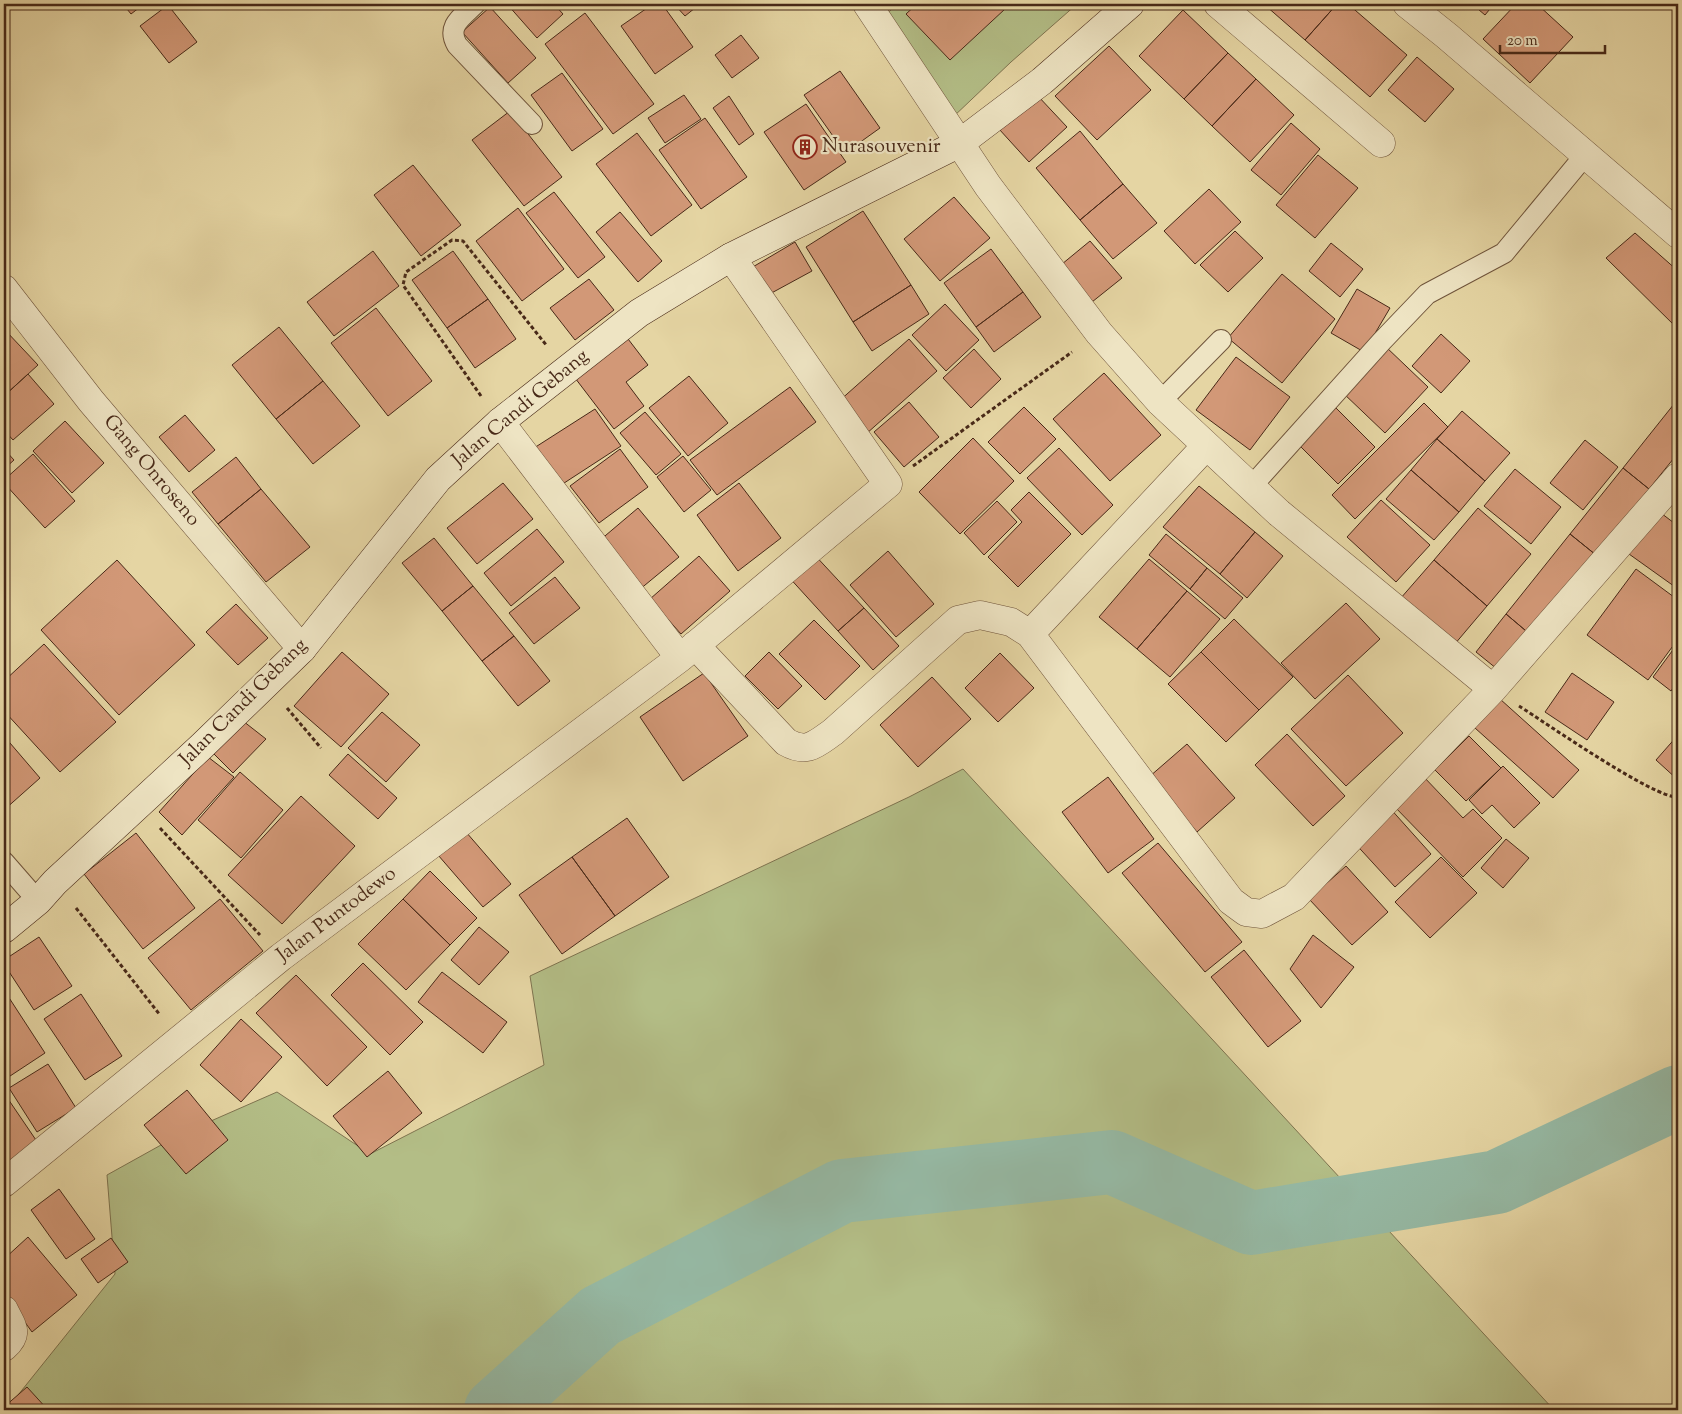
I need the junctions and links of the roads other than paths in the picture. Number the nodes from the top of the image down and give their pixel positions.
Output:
1 (475, 4) edge
2 (867, 4) edge
3 (1130, 4) edge
4 (1218, 4) edge
5 (1407, 4) edge
6 (532, 124) dead end
7 (960, 143) junction
8 (1381, 143) dead end
9 (1586, 154) junction
10 (1678, 234) edge
11 (731, 256) junction
12 (4, 289) edge
13 (1221, 340) dead end
14 (1160, 402) junction
15 (500, 422) junction
16 (1206, 446) junction
17 (1678, 477) edge
18 (1251, 487) junction
19 (1030, 634) junction
20 (302, 649) junction
21 (687, 652) junction
22 (1493, 689) junction
23 (4, 862) edge
24 (46, 892) junction
25 (4, 929) edge
26 (4, 1183) edge
27 (4, 1310) edge
28 (4, 1347) edge

1 - 6 lane
2 - 7 street
3 - 7 street, Jalan Candi Gebang
4 - 8 street
5 - 9 street
7 - 11 street, Jalan Candi Gebang
7 - 14 street
9 - 10 street
9 - 18 lane
11 - 15 street, Jalan Candi Gebang
11 - 21 street, Jalan Puntodewo
12 - 20 street, Gang Onroseno
13 - 14 lane
14 - 16 street
15 - 20 street, Jalan Candi Gebang
15 - 21 street
16 - 18 street
16 - 19 street
17 - 22 street
18 - 22 street
19 - 21 street
19 - 22 street
20 - 24 street, Jalan Candi Gebang
21 - 26 street, Jalan Puntodewo
23 - 24 lane
24 - 25 street, Jalan Candi Gebang
27 - 28 street

